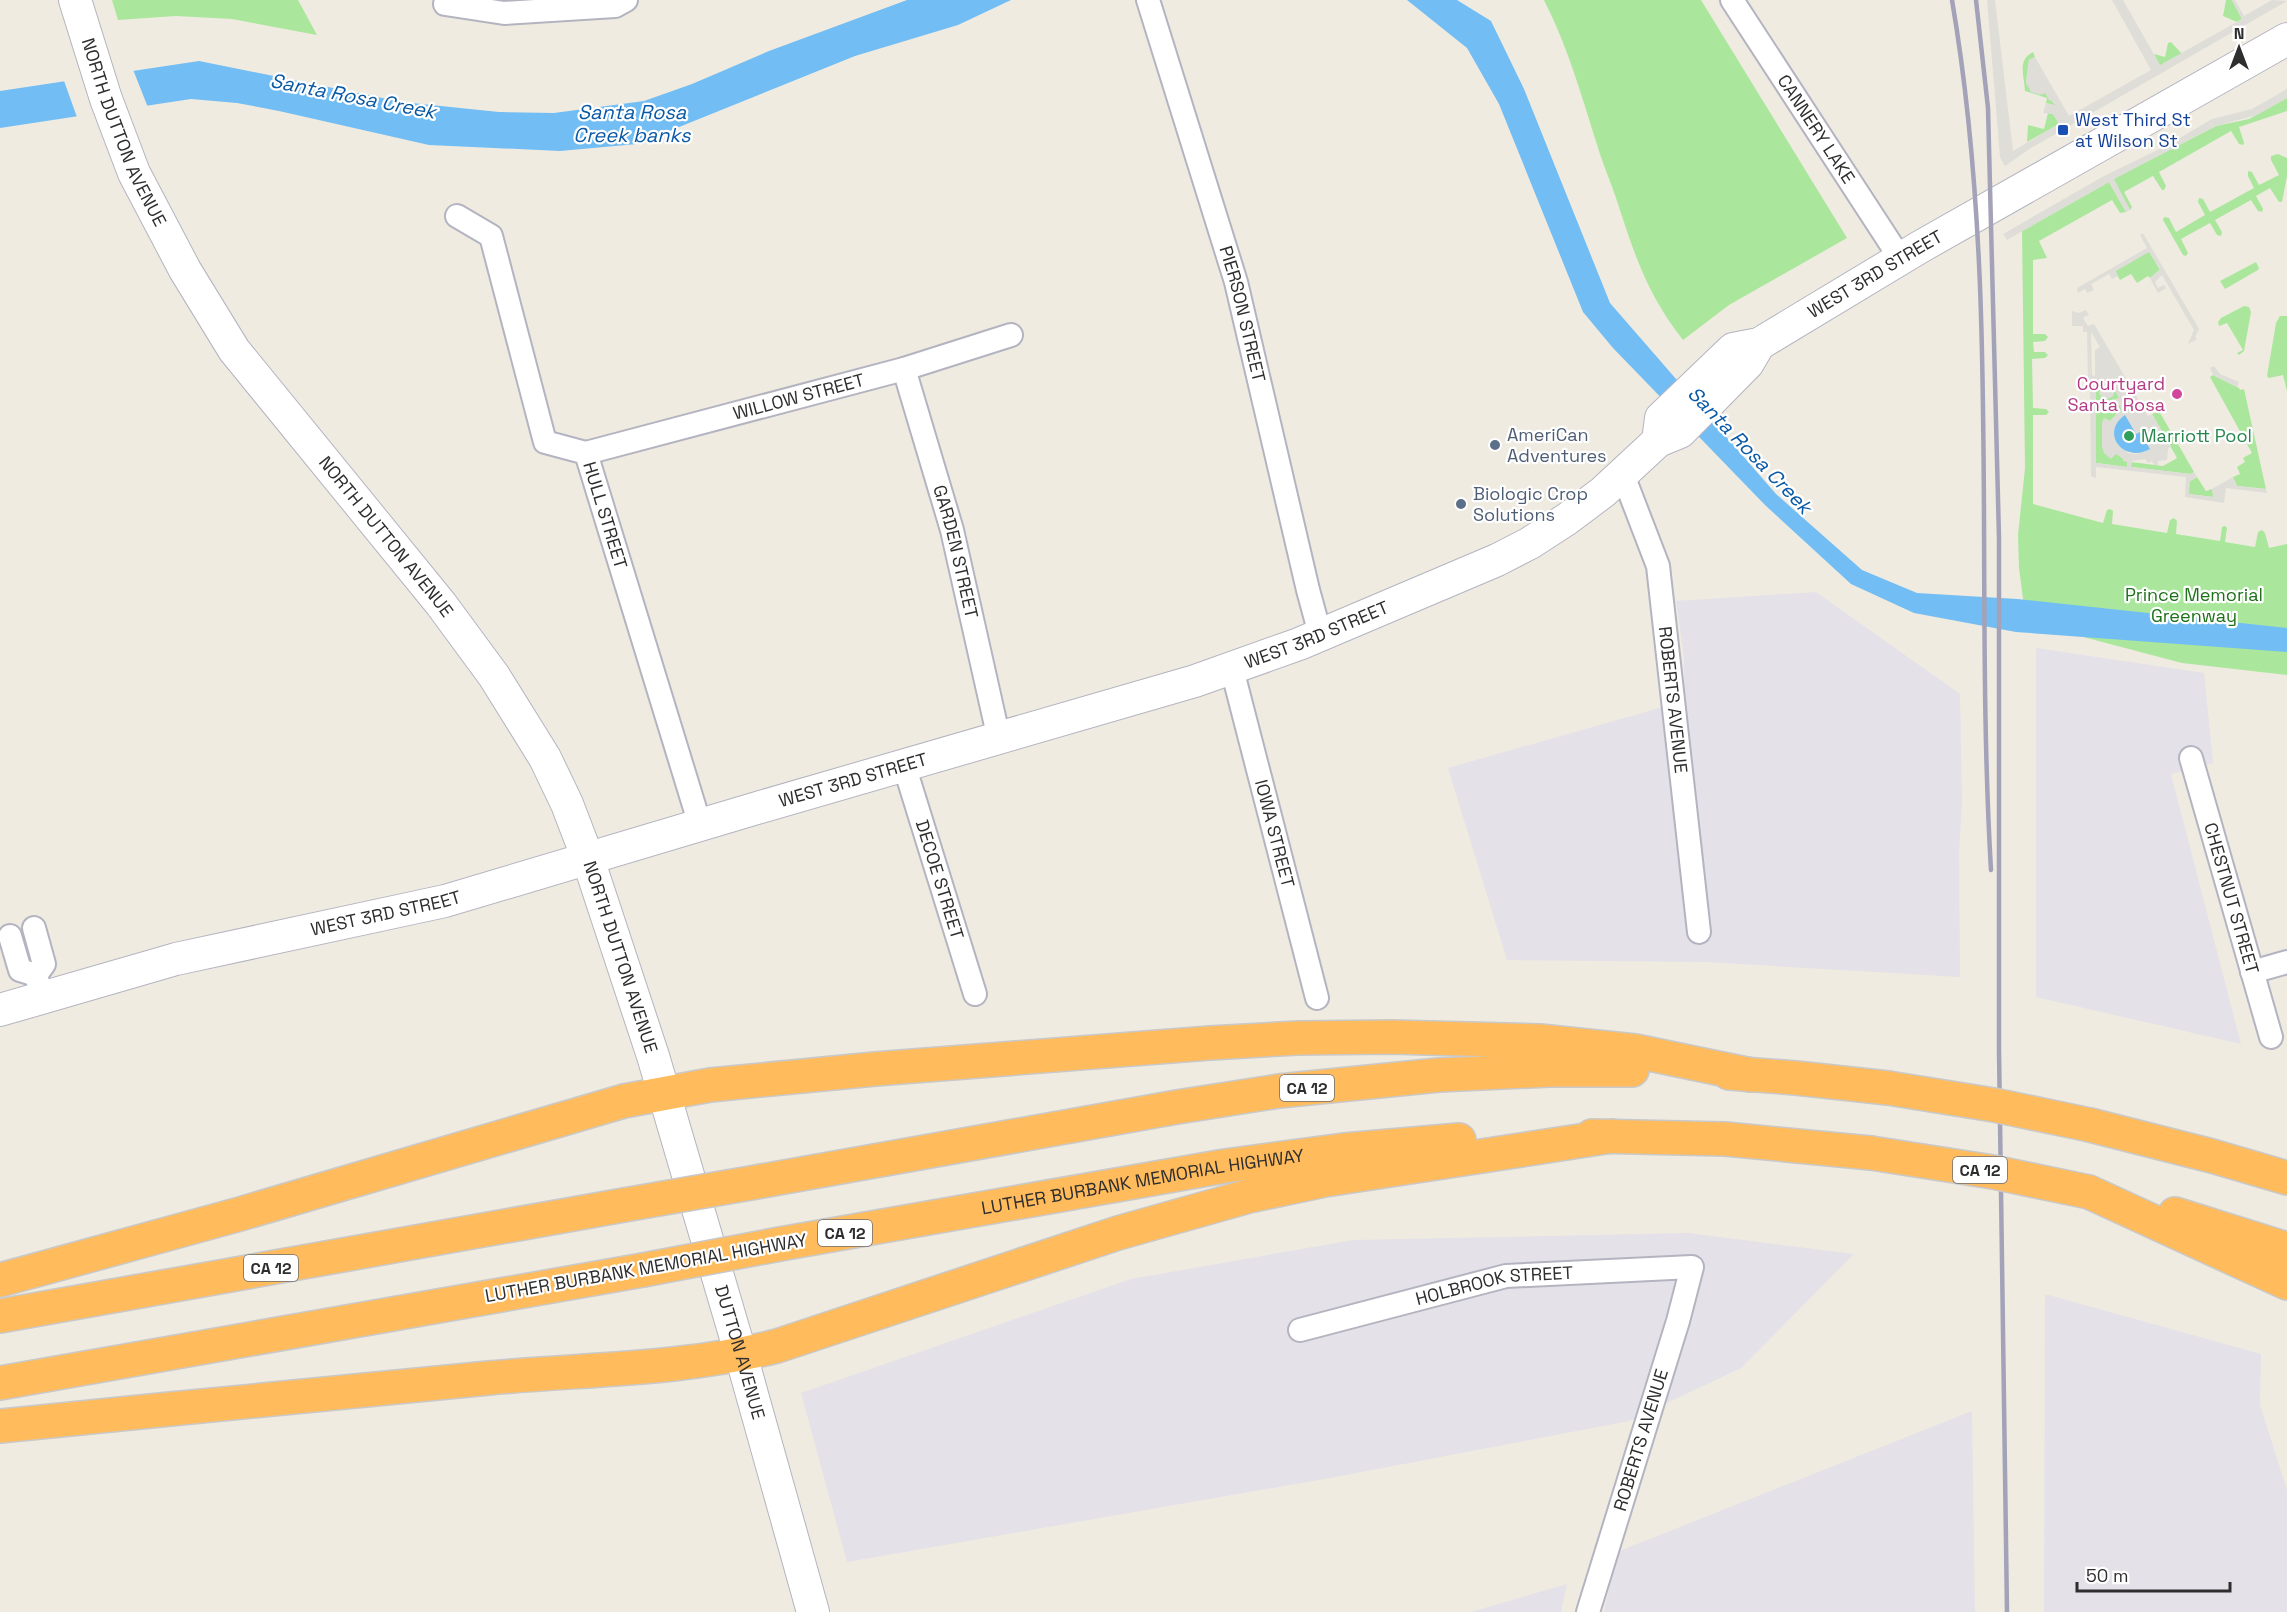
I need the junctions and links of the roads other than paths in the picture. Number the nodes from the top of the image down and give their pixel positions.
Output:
1 (626, 0) edge
2 (1148, 0) edge
3 (1732, 0) edge
4 (445, 3) dead end
5 (77, 5) edge
6 (2287, 39) edge
7 (457, 216) dead end
8 (1900, 258) junction
9 (1011, 335) dead end
10 (904, 369) junction
11 (586, 453) junction
12 (1623, 475) junction
13 (1320, 634) junction
14 (1232, 669) junction
15 (999, 739) junction
16 (2191, 758) dead end
17 (904, 765) junction
18 (700, 825) junction
19 (588, 858) junction
20 (34, 928) dead end
21 (1699, 932) dead end
22 (9, 936) dead end
23 (2287, 962) edge
24 (2252, 972) junction
25 (39, 986) junction
26 (975, 994) dead end
27 (1317, 998) dead end
28 (0, 1010) edge
29 (2271, 1037) dead end
30 (1751, 1075) junction
31 (663, 1092) junction
32 (1612, 1136) junction
33 (2212, 1156) junction
34 (2287, 1169) edge
35 (2287, 1179) edge
36 (2089, 1192) junction
37 (2287, 1249) edge
38 (1692, 1267) joint
39 (0, 1280) edge
40 (2287, 1283) edge
41 (0, 1316) edge
42 (1300, 1330) dead end
43 (741, 1355) junction
44 (0, 1383) edge
45 (0, 1426) edge
46 (813, 1612) edge
47 (1588, 1612) edge

1 - 4 street
2 - 13 street, PIERSON STREET
3 - 8 street, CANNERY LAKE
5 - 19 main road, NORTH DUTTON AVENUE
6 - 8 main road, WEST 3RD STREET
7 - 11 street, HULL STREET
8 - 12 main road, WEST 3RD STREET
9 - 10 street, WILLOW STREET
10 - 11 street, WILLOW STREET
10 - 15 street, GARDEN STREET
11 - 18 street, HULL STREET
12 - 13 main road, WEST 3RD STREET
12 - 21 street, ROBERTS AVENUE
13 - 14 main road, WEST 3RD STREET
14 - 15 main road, WEST 3RD STREET
14 - 27 street, IOWA STREET
15 - 17 main road, WEST 3RD STREET
16 - 24 street, CHESTNUT STREET
17 - 18 main road, WEST 3RD STREET
17 - 26 street, DECOE STREET
18 - 19 main road, WEST 3RD STREET
19 - 25 main road, WEST 3RD STREET
19 - 31 main road, NORTH DUTTON AVENUE
20 - 25 street
22 - 25 street
23 - 24 street
24 - 29 street, CHESTNUT STREET
25 - 28 main road, WEST 3RD STREET
30 - 31 highway
30 - 33 highway, CA 12, bridge
30 - 41 highway, CA 12, bridge
31 - 39 highway
31 - 43 main road, DUTTON AVENUE
32 - 36 highway, LUTHER BURBANK MEMORIAL HIGHWAY / CA 12, bridge
32 - 43 highway
32 - 44 highway, LUTHER BURBANK MEMORIAL HIGHWAY / CA 12, bridge
33 - 34 highway
33 - 35 highway, CA 12
36 - 37 highway, LUTHER BURBANK MEMORIAL HIGHWAY / CA 12
36 - 40 highway
38 - 42 street, HOLBROOK STREET
38 - 47 street, ROBERTS AVENUE
43 - 45 highway
43 - 46 main road, DUTTON AVENUE

